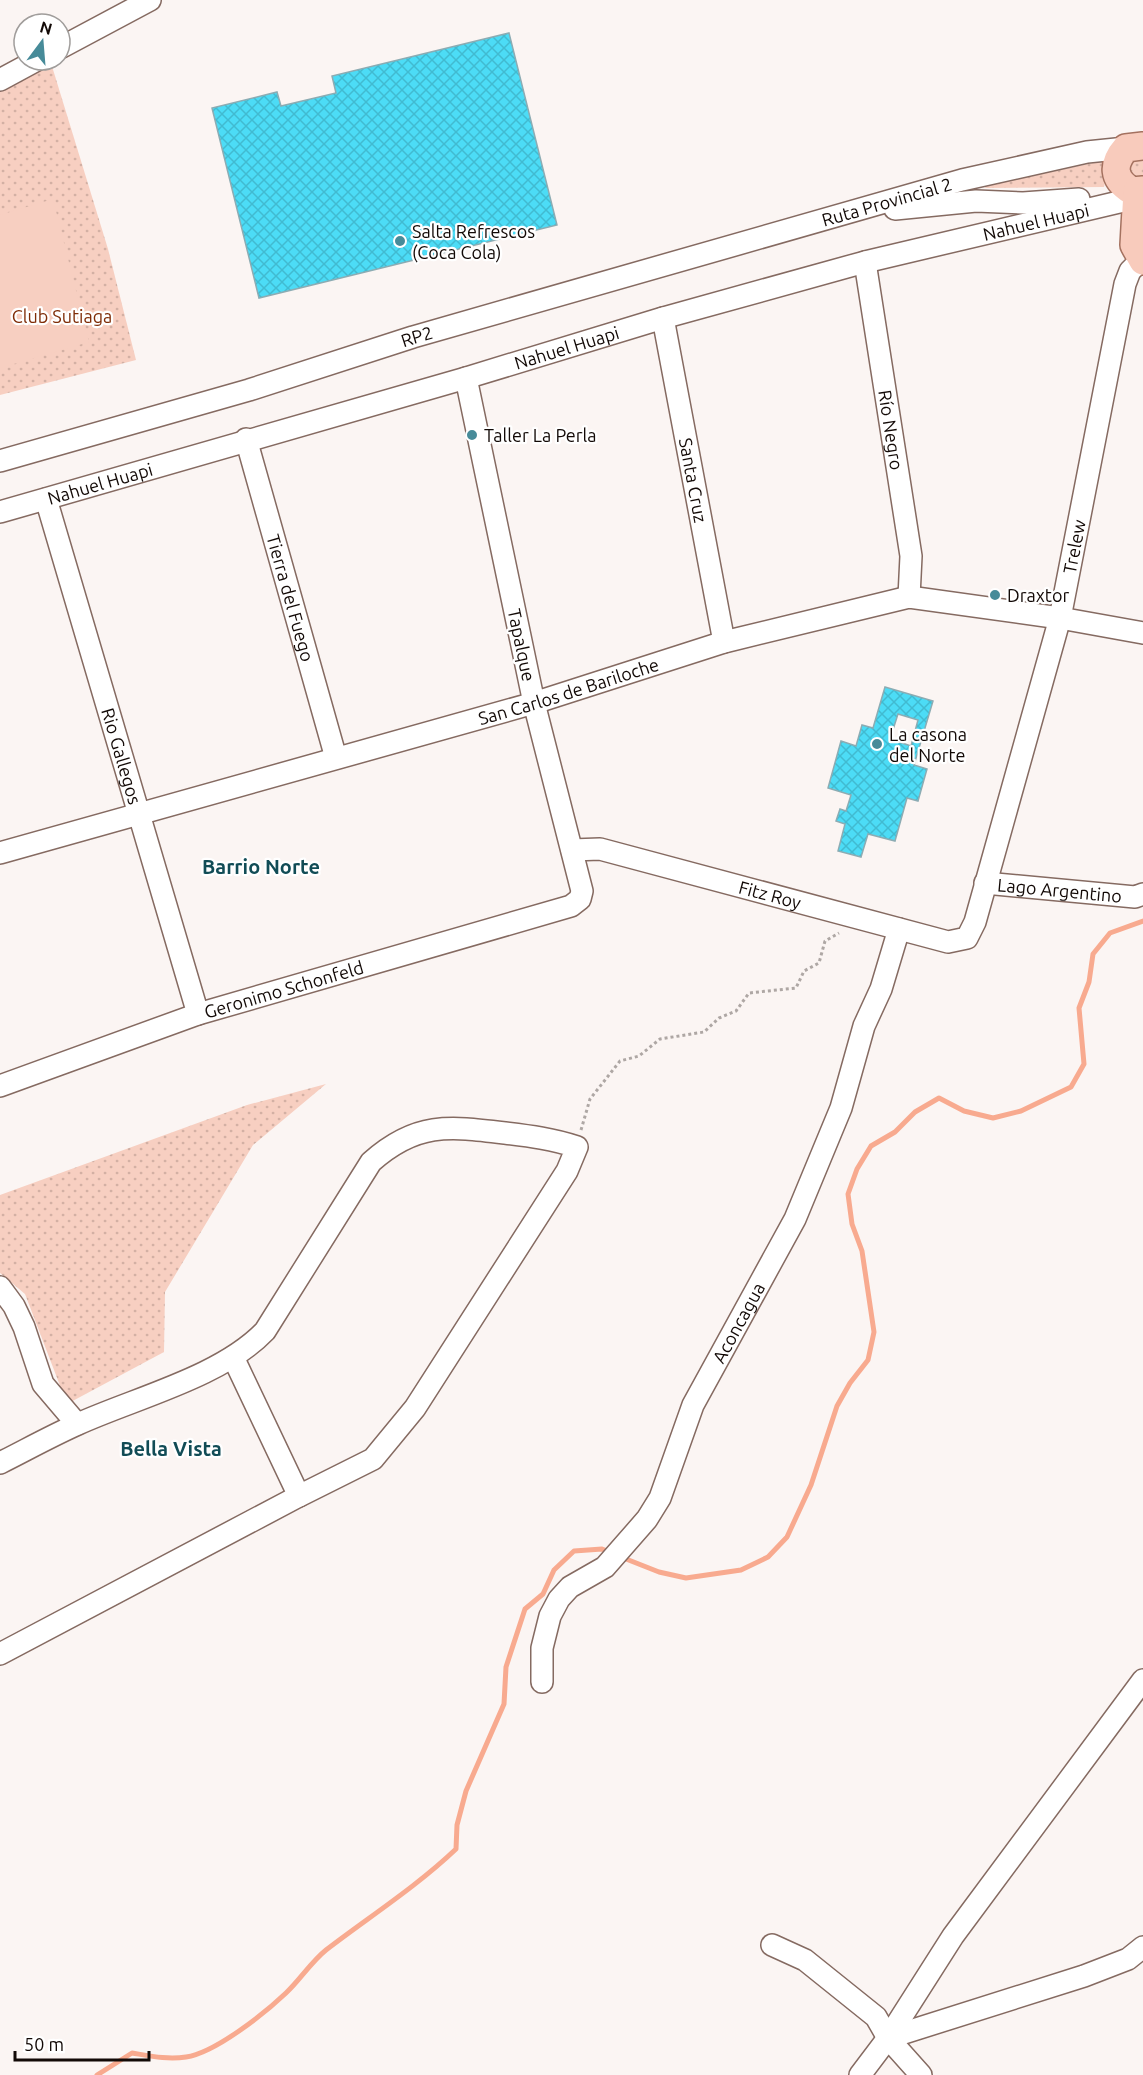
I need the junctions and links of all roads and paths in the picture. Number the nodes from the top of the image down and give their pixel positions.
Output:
1 (150, 0) edge
2 (72, 42) edge
3 (15, 72) edge
4 (0, 80) edge
5 (1137, 146) edge
6 (1137, 192) edge
7 (835, 216) junction
8 (1142, 260) edge
9 (865, 262) junction
10 (663, 318) junction
11 (466, 378) junction
12 (246, 439) junction
13 (0, 461) edge
14 (46, 499) junction
15 (0, 512) edge
16 (909, 597) junction
17 (1060, 618) junction
18 (1143, 633) edge
19 (724, 642) junction
20 (534, 703) junction
21 (336, 758) junction
22 (138, 814) junction
23 (572, 850) junction
24 (0, 853) edge
25 (985, 883) junction
26 (1139, 896) edge
27 (571, 906) joint
28 (898, 929) junction
29 (839, 933) dead end
30 (967, 938) joint
31 (198, 1014) junction
32 (0, 1086) edge
33 (577, 1147) junction
34 (0, 1287) edge
35 (233, 1357) junction
36 (77, 1424) junction
37 (0, 1463) edge
38 (299, 1496) junction
39 (0, 1654) edge
40 (1143, 1680) edge
41 (542, 1683) dead end
42 (772, 1946) dead end
43 (1143, 1947) edge
44 (888, 2038) junction
45 (860, 2075) edge
46 (921, 2075) edge

1 - 2 street
3 - 4 street
5 - 6 main road
5 - 7 street, Ruta Provincial 2 / RP2
6 - 7 street, Ruta Provincial 2 / RP2
6 - 8 main road
6 - 9 street, Nahuel Huapi
7 - 13 street, RP2 / RP2
8 - 17 street, Trelew
9 - 10 street, Nahuel Huapi
9 - 16 street, Río Negro
10 - 11 street, Nahuel Huapi
10 - 19 street, Santa Cruz
11 - 12 street, Nahuel Huapi
11 - 20 street, Tapalque
12 - 14 street, Nahuel Huapi
12 - 21 street, Tierra del Fuego
14 - 15 street, Nahuel Huapi
14 - 22 street, Rio Gallegos
16 - 17 street, San Carlos de Bariloche
16 - 19 street, San Carlos de Bariloche
17 - 18 street, San Carlos de Bariloche
17 - 25 street, Trelew
19 - 20 street, San Carlos de Bariloche
20 - 21 street, San Carlos de Bariloche
20 - 23 street, Tapalque
21 - 22 street, San Carlos de Bariloche
22 - 24 street, San Carlos de Bariloche
22 - 31 street, Rio Gallegos
23 - 27 street, Tapalque
23 - 28 street, Fitz Roy
25 - 26 street, Lago Argentino
25 - 30 street, Trelew
27 - 31 street, Geronimo Schonfeld
28 - 30 street, Fitz Roy
28 - 41 street, Aconcagua
29 - 33 path
31 - 32 street, Geronimo Schonfeld
33 - 35 street
33 - 38 street
34 - 36 street
35 - 36 street
35 - 38 street
36 - 37 street
38 - 39 street
40 - 44 street
42 - 44 street
43 - 44 street
44 - 45 street
44 - 46 street

